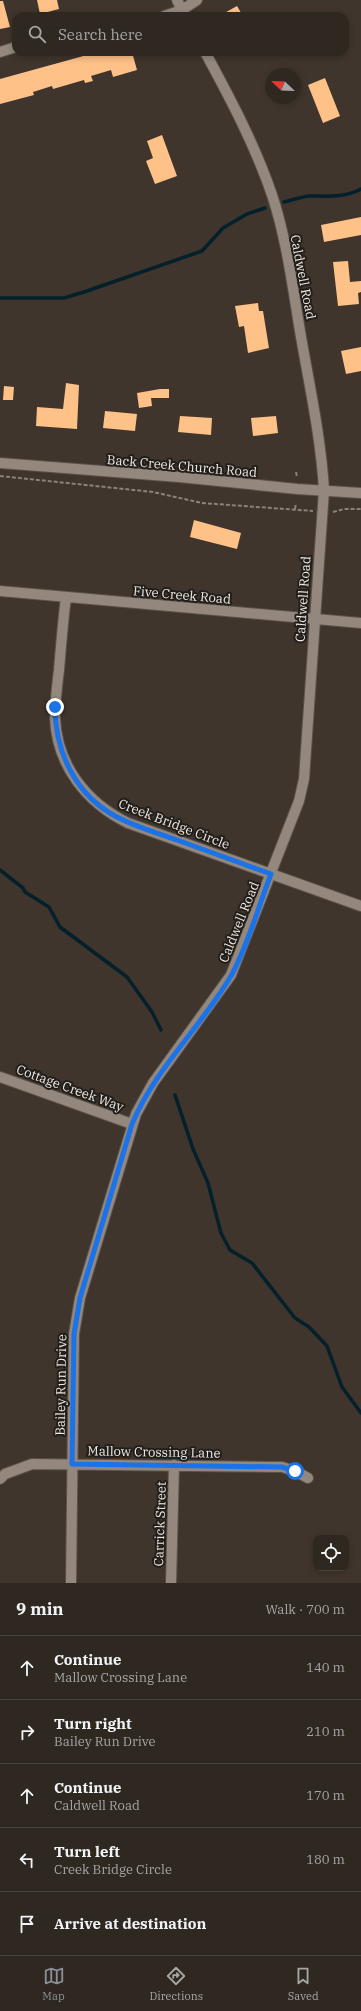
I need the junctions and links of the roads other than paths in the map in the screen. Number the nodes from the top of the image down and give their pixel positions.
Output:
1 (177, 0) edge
2 (197, 0) edge
3 (183, 12) edge
4 (185, 12) edge
5 (12, 48) edge
6 (0, 52) edge
7 (207, 56) edge
8 (0, 463) edge
9 (324, 490) junction
10 (361, 493) edge
11 (0, 591) edge
12 (66, 597) junction
13 (314, 620) junction
14 (361, 623) edge
15 (271, 874) junction
16 (361, 906) edge
17 (0, 1077) edge
18 (132, 1124) junction
19 (72, 1464) junction
20 (174, 1465) junction
21 (0, 1478) edge
22 (308, 1478) dead end
23 (71, 1583) edge
24 (171, 1583) edge

1 - 3 street
2 - 4 street
5 - 6 street
7 - 9 street, Caldwell Road
8 - 9 street, Back Creek Church Road
9 - 10 street, Back Creek Church Road
9 - 13 street, Caldwell Road
11 - 12 street, Five Creek Road
12 - 13 street, Five Creek Road
12 - 15 street, Creek Bridge Circle
13 - 14 street, Five Creek Road
13 - 15 street, Caldwell Road
15 - 16 street, Creek Bridge Circle
15 - 18 street, Caldwell Road
17 - 18 street, Cottage Creek Way
18 - 19 street, Bailey Run Drive
19 - 20 street, Mallow Crossing Lane
19 - 21 street, Mallow Crossing Lane
19 - 23 street, Bailey Run Drive
20 - 22 street, Mallow Crossing Lane
20 - 24 street, Carrick Street

